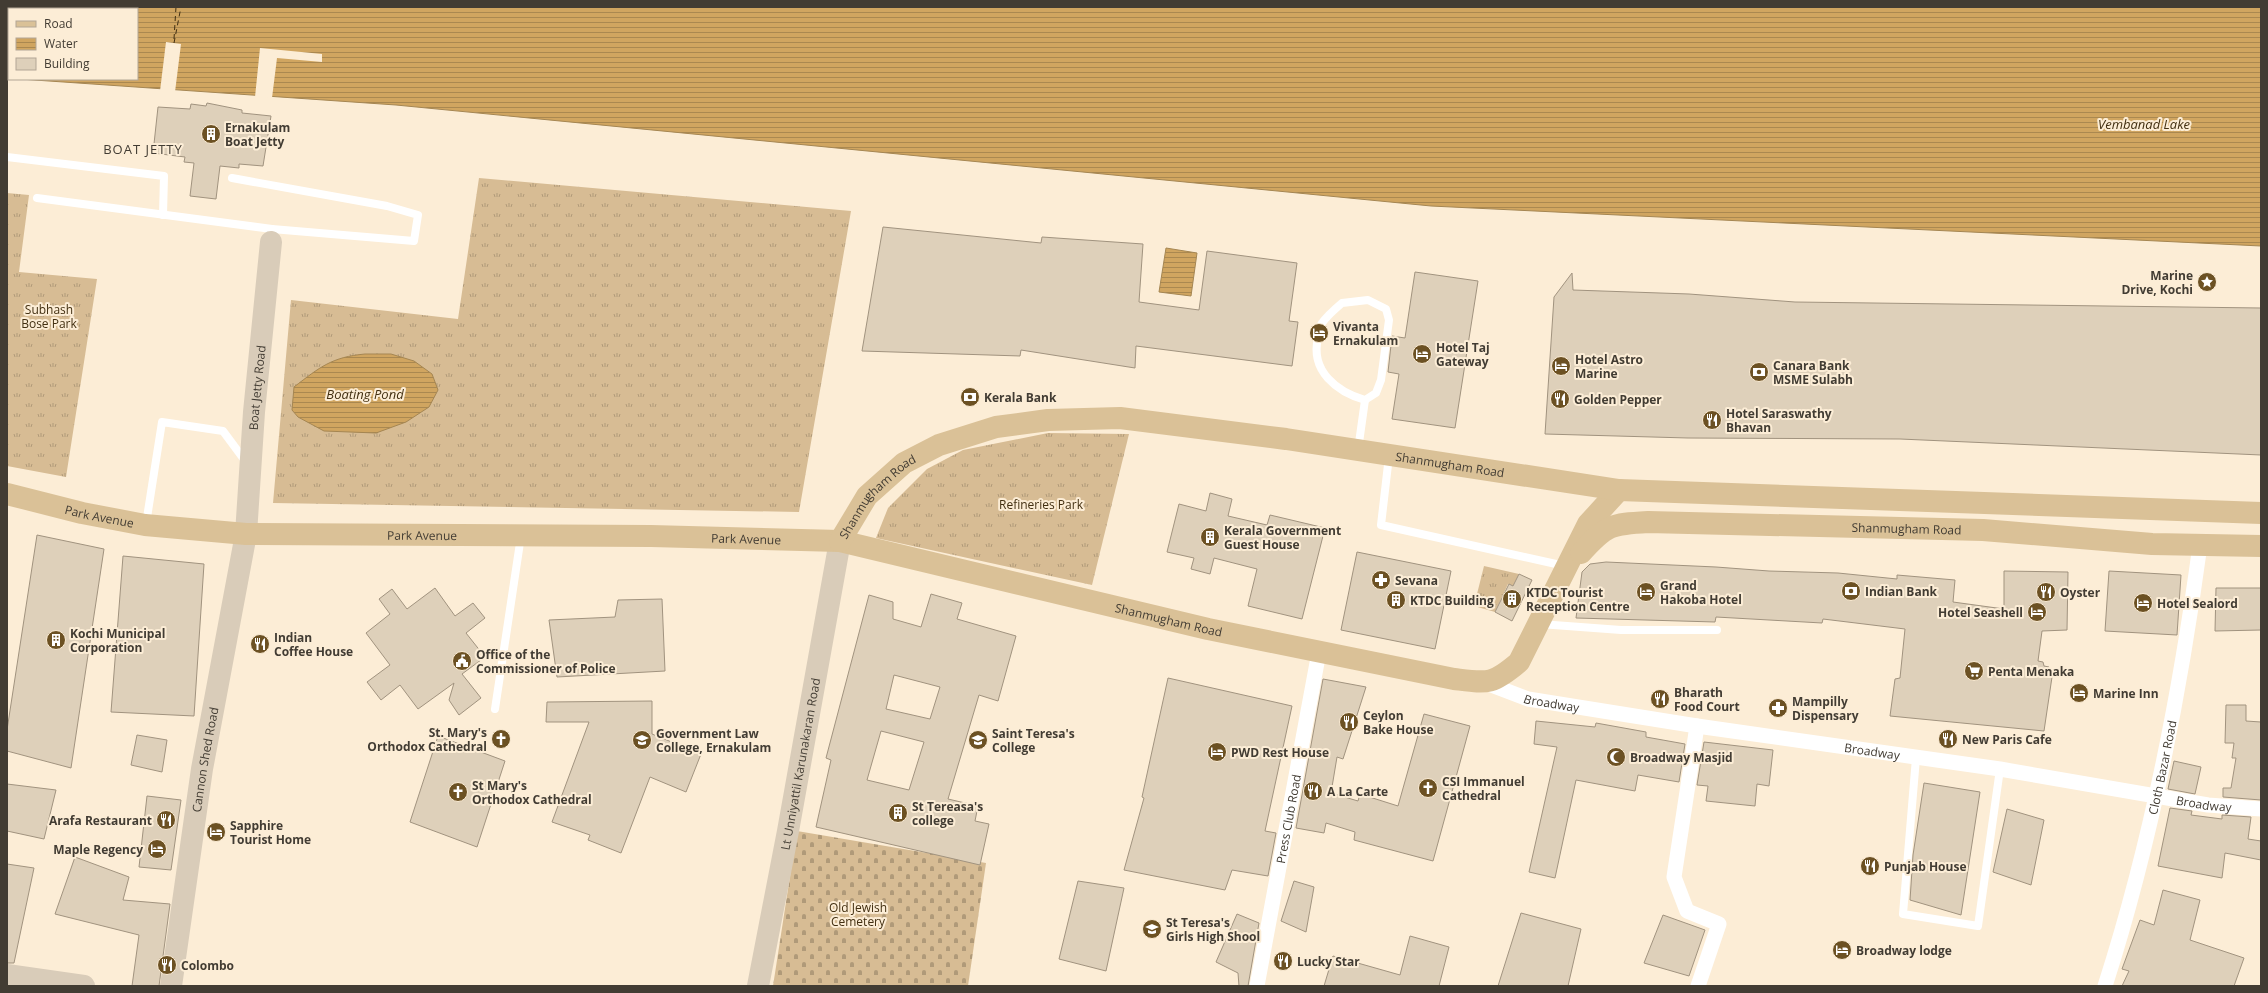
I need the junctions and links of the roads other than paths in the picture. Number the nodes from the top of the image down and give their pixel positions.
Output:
1 (7, 157) edge
2 (232, 178) dead end
3 (37, 198) dead end
4 (162, 215) junction
5 (272, 236) junction
6 (1365, 400) junction
7 (1358, 451) junction
8 (1389, 456) junction
9 (250, 468) junction
10 (1619, 490) junction
11 (7, 494) edge
12 (2154, 511) junction
13 (2261, 513) edge
14 (1617, 524) junction
15 (145, 525) junction
16 (246, 534) junction
17 (521, 535) junction
18 (840, 541) junction
19 (2152, 544) junction
20 (2200, 545) junction
21 (2261, 546) edge
22 (1568, 567) junction
23 (1539, 624) junction
24 (1717, 630) dead end
25 (1319, 652) junction
26 (1486, 683) junction
27 (496, 709) dead end
28 (1697, 726) junction
29 (1916, 758) junction
30 (2000, 769) junction
31 (2156, 795) junction
32 (2261, 809) edge
33 (7, 974) edge
34 (84, 986) edge
35 (171, 986) edge
36 (758, 986) edge
37 (1257, 986) edge
38 (1698, 986) edge
39 (2105, 986) edge

1 - 4 lane
2 - 5 lane
3 - 4 lane
4 - 5 lane
5 - 9 street, Boat Jetty Road
6 - 6 lane
6 - 7 lane
7 - 8 main road, Shanmugham Road
7 - 18 main road, Shanmugham Road
8 - 10 main road, Shanmugham Road
8 - 22 lane
9 - 15 lane
9 - 16 street, Boat Jetty Road
10 - 12 main road, Shanmugham Road
10 - 14 main road
10 - 22 main road, Shanmugham Road
11 - 15 main road, Park Avenue
12 - 13 main road, Shanmugham Road
12 - 19 main road
14 - 19 main road, Shanmugham Road
14 - 22 main road, Shanmugham Road
15 - 16 main road, Park Avenue
16 - 17 main road, Park Avenue
16 - 35 street, Cannon Shed Road
17 - 18 main road, Park Avenue
17 - 27 lane
18 - 25 main road, Shanmugham Road
18 - 36 street, Lt Unniyattil Karunakaran Road
19 - 20 main road, Shanmugham Road
20 - 21 main road, Shanmugham Road
20 - 31 street, Cloth Bazar Road
22 - 23 main road, Shanmugham Road
23 - 24 lane
23 - 26 main road, Shanmugham Road
25 - 26 main road, Shanmugham Road
25 - 37 street, Press Club Road
26 - 28 street, Broadway
28 - 29 street, Broadway
28 - 38 street
29 - 30 street, Broadway
29 - 30 lane
30 - 31 street, Broadway
31 - 32 street, Broadway
31 - 39 street, Cloth Bazar Road
33 - 34 street

